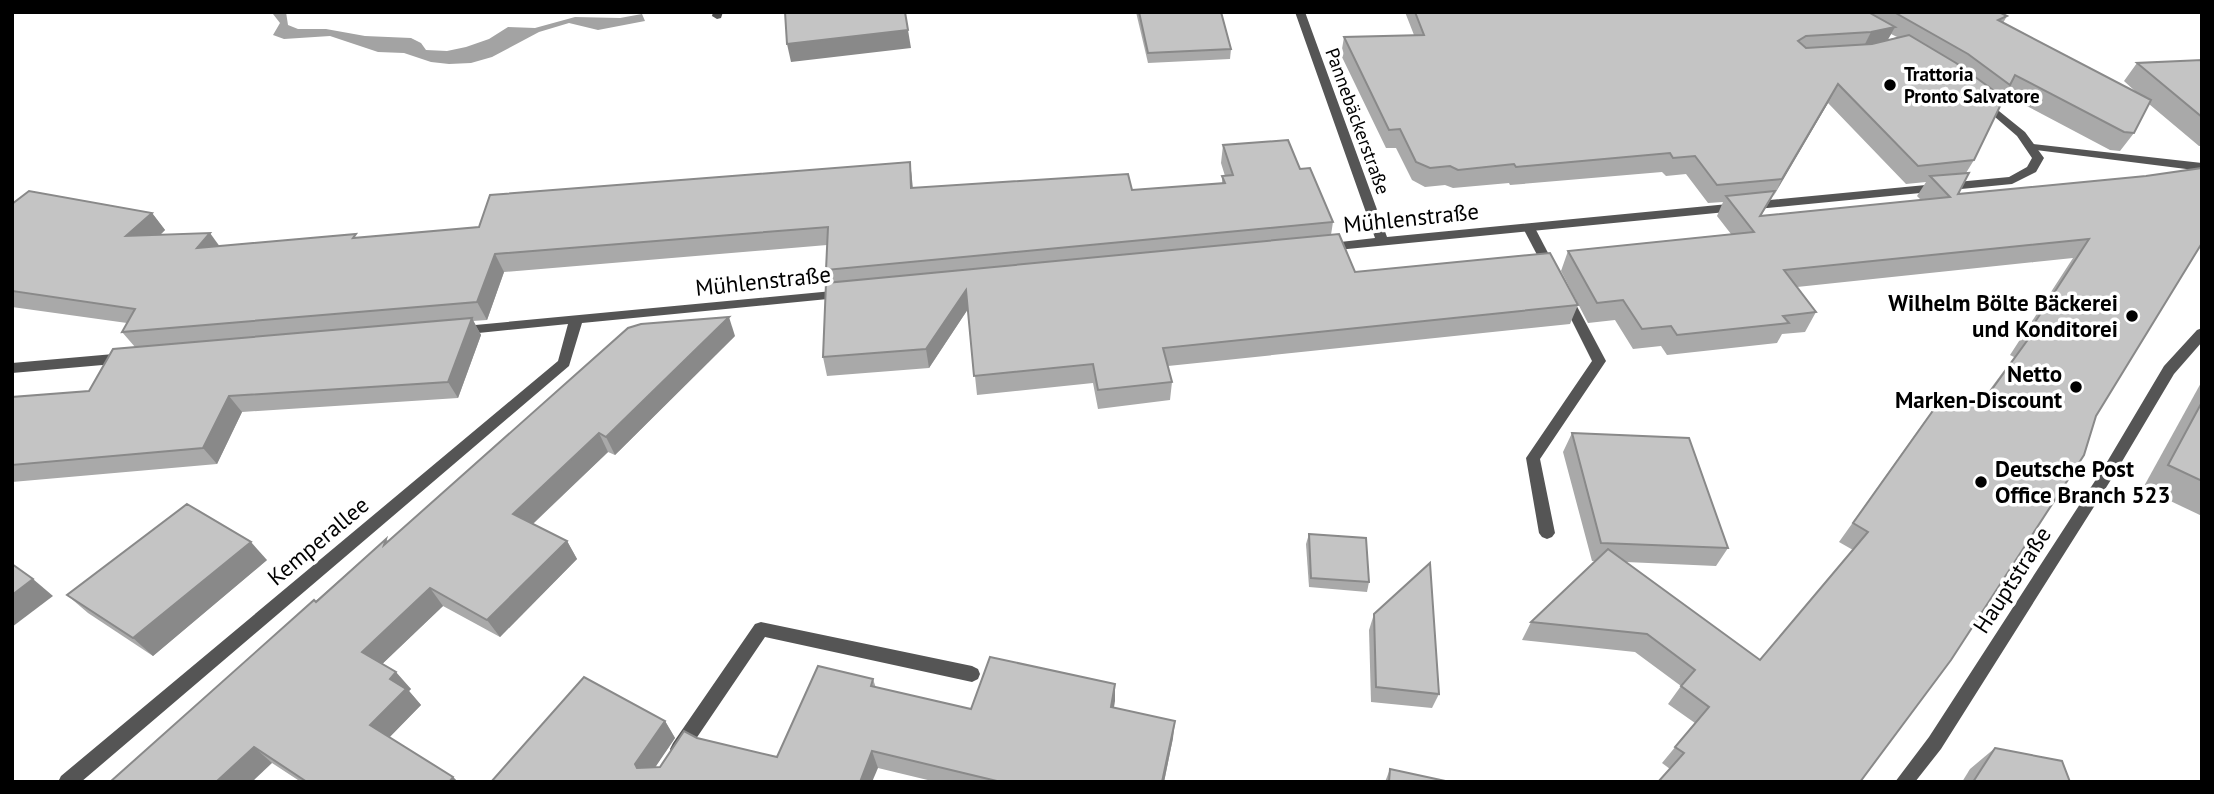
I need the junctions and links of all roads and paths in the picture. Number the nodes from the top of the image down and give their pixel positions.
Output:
1 (1300, 12) edge
2 (1974, 94) edge
3 (2033, 147) junction
4 (2202, 167) edge
5 (1529, 228) junction
6 (1383, 242) junction
7 (1313, 249) edge
8 (854, 293) edge
9 (576, 320) junction
10 (438, 332) edge
11 (2202, 333) edge
12 (136, 357) edge
13 (12, 368) edge
14 (1547, 533) dead end
15 (972, 674) dead end
16 (671, 760) edge
17 (67, 782) edge
18 (1904, 782) edge

1 - 6 street, Pannebäckerstraße
2 - 3 street
3 - 4 street
3 - 5 street, Mühlenstraße
5 - 6 street, Mühlenstraße
5 - 14 street
6 - 7 street, Mühlenstraße
8 - 9 street, Mühlenstraße
9 - 10 street, Mühlenstraße
9 - 17 street, Kemperallee
11 - 18 street, Hauptstraße
12 - 13 street
15 - 16 street

